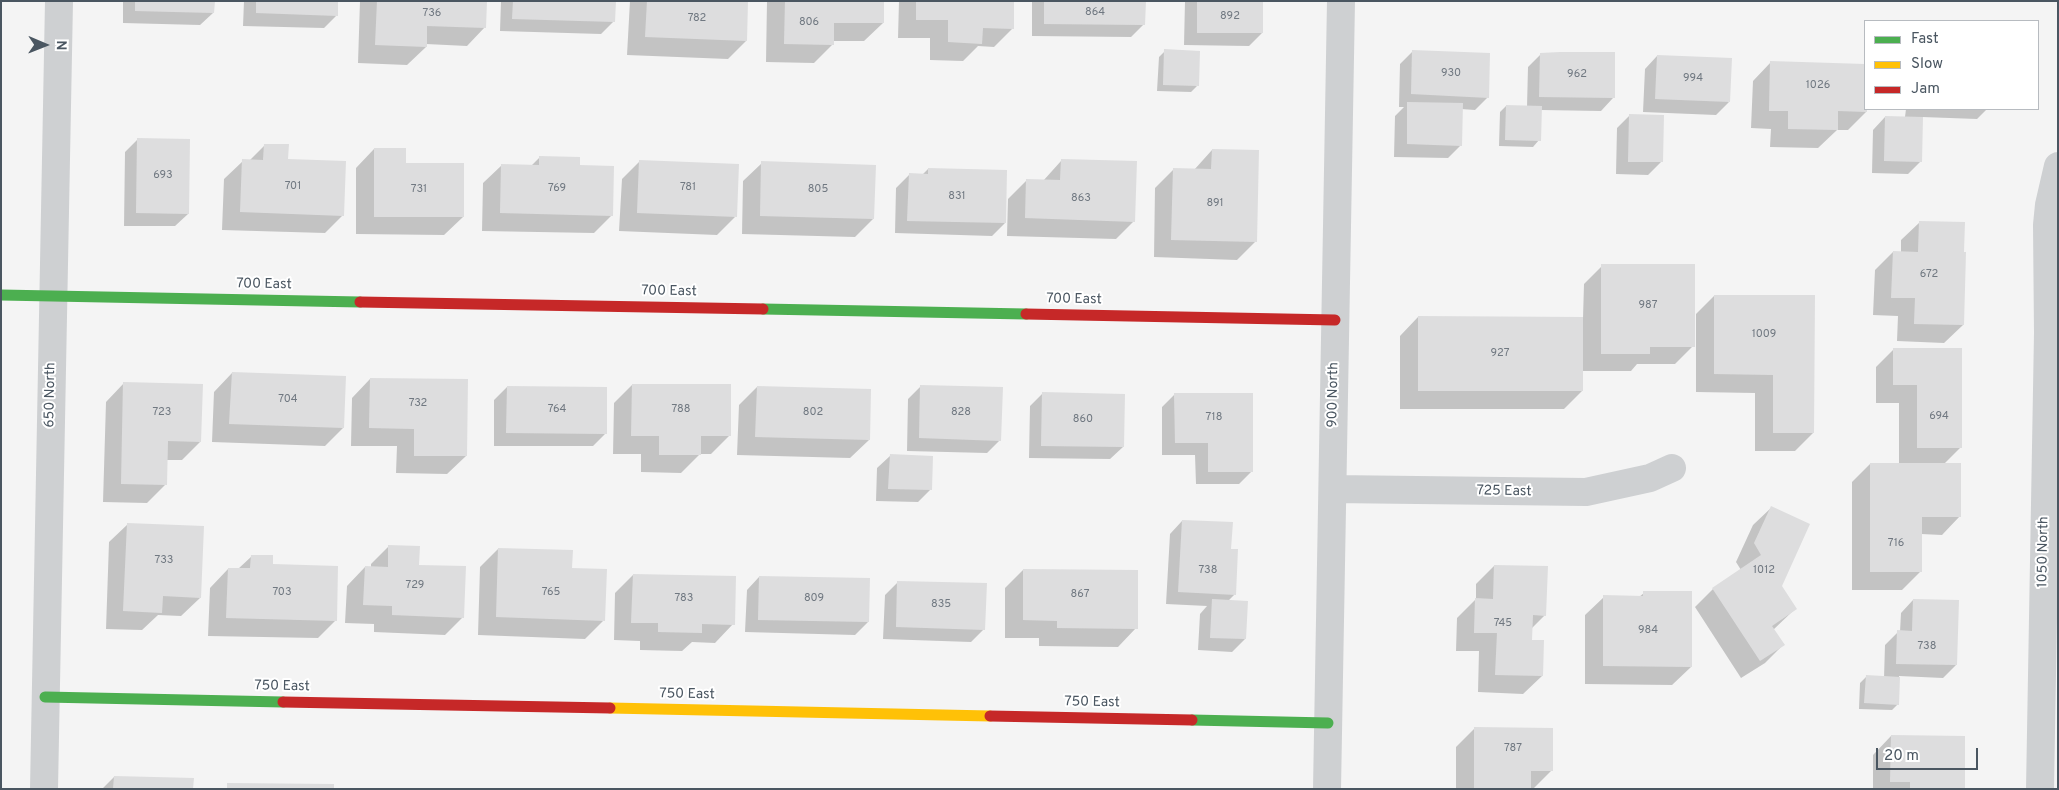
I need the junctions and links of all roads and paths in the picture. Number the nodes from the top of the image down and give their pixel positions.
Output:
1 (59, 1) edge
2 (1341, 1) edge
3 (2058, 166) edge
4 (1, 295) edge
5 (53, 296) junction
6 (1336, 320) junction
7 (1672, 468) dead end
8 (1332, 489) junction
9 (46, 697) junction
10 (1328, 723) junction
11 (44, 789) edge
12 (1327, 789) edge
13 (2040, 789) edge

1 - 5 street, 650 North
2 - 6 street, 900 North
3 - 13 street, 1050 North
4 - 5 street, 700 East
5 - 6 street, 700 East
5 - 9 street, 650 North
6 - 8 street, 900 North
7 - 8 street, 725 East
8 - 10 street, 900 North
9 - 10 street, 750 East
9 - 11 street, 650 North
10 - 12 street, 900 North

